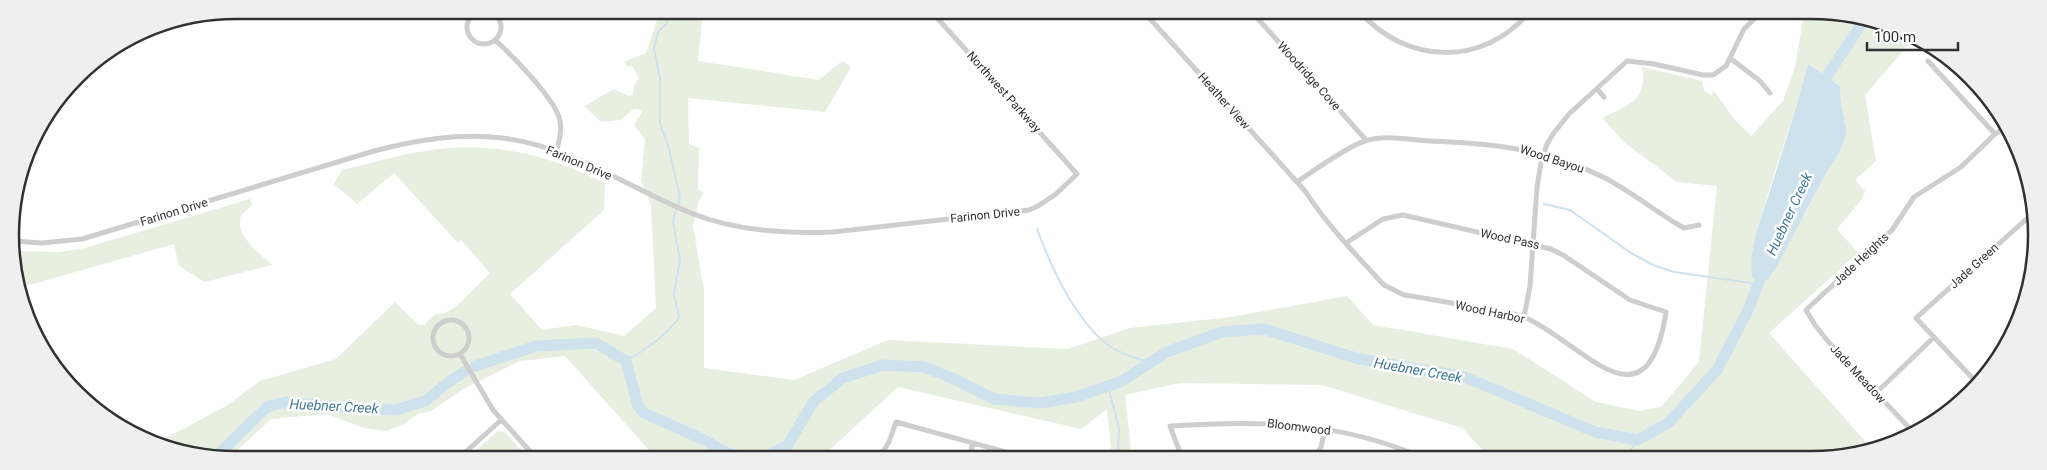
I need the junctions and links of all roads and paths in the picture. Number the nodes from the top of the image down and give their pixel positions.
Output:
1 (471, 19) edge
2 (498, 19) edge
3 (937, 19) edge
4 (1150, 19) edge
5 (1258, 19) edge
6 (1366, 19) edge
7 (1522, 19) edge
8 (1753, 19) edge
9 (496, 40) junction
10 (1730, 58) junction
11 (1928, 61) dead end
12 (1597, 90) junction
13 (1770, 92) dead end
14 (1604, 97) dead end
15 (2001, 130) edge
16 (1995, 134) junction
17 (1366, 140) junction
18 (556, 152) junction
19 (1543, 154) junction
20 (1077, 174) joint
21 (1297, 182) junction
22 (1305, 192) joint
23 (2028, 218) edge
24 (1699, 225) dead end
25 (19, 241) edge
26 (1346, 244) junction
27 (1533, 245) junction
28 (1806, 310) joint
29 (1666, 312) joint
30 (1524, 317) junction
31 (1934, 337) junction
32 (460, 354) junction
33 (1974, 379) edge
34 (1876, 392) junction
35 (501, 420) junction
36 (1910, 428) edge
37 (1325, 429) junction
38 (973, 442) junction
39 (467, 451) edge
40 (530, 451) edge
41 (883, 451) edge
42 (971, 451) edge
43 (1004, 451) edge
44 (1179, 451) edge
45 (1318, 451) edge
46 (1404, 451) edge

1 - 9 street
2 - 9 street
3 - 20 street, Northwest Parkway
4 - 21 street, Heather View
5 - 17 street, Woodridge Cove
6 - 7 street
8 - 10 street
9 - 18 street
10 - 12 street
10 - 13 street
11 - 16 street
12 - 14 street
12 - 19 street
15 - 16 street, Jade Heights
16 - 28 street, Jade Heights
17 - 19 street, Wood Bayou
17 - 21 street
18 - 20 street, Farinon Drive
18 - 25 street, Farinon Drive
19 - 24 street, Wood Bayou
19 - 27 street
21 - 22 street, Heather View
22 - 26 street, Wood Harbor
23 - 31 street, Jade Green
26 - 27 street, Wood Pass
26 - 30 street, Wood Harbor
27 - 29 street, Wood Pass
27 - 30 street
28 - 34 street, Jade Meadow
29 - 30 street, Wood Harbor
31 - 33 street
31 - 34 street
32 - 32 street
32 - 35 street
34 - 36 street, Jade Meadow
35 - 39 street
35 - 40 street
37 - 44 street, Bloomwood
37 - 45 street
37 - 46 street, Bloomwood
38 - 41 street
38 - 42 street
38 - 43 street

